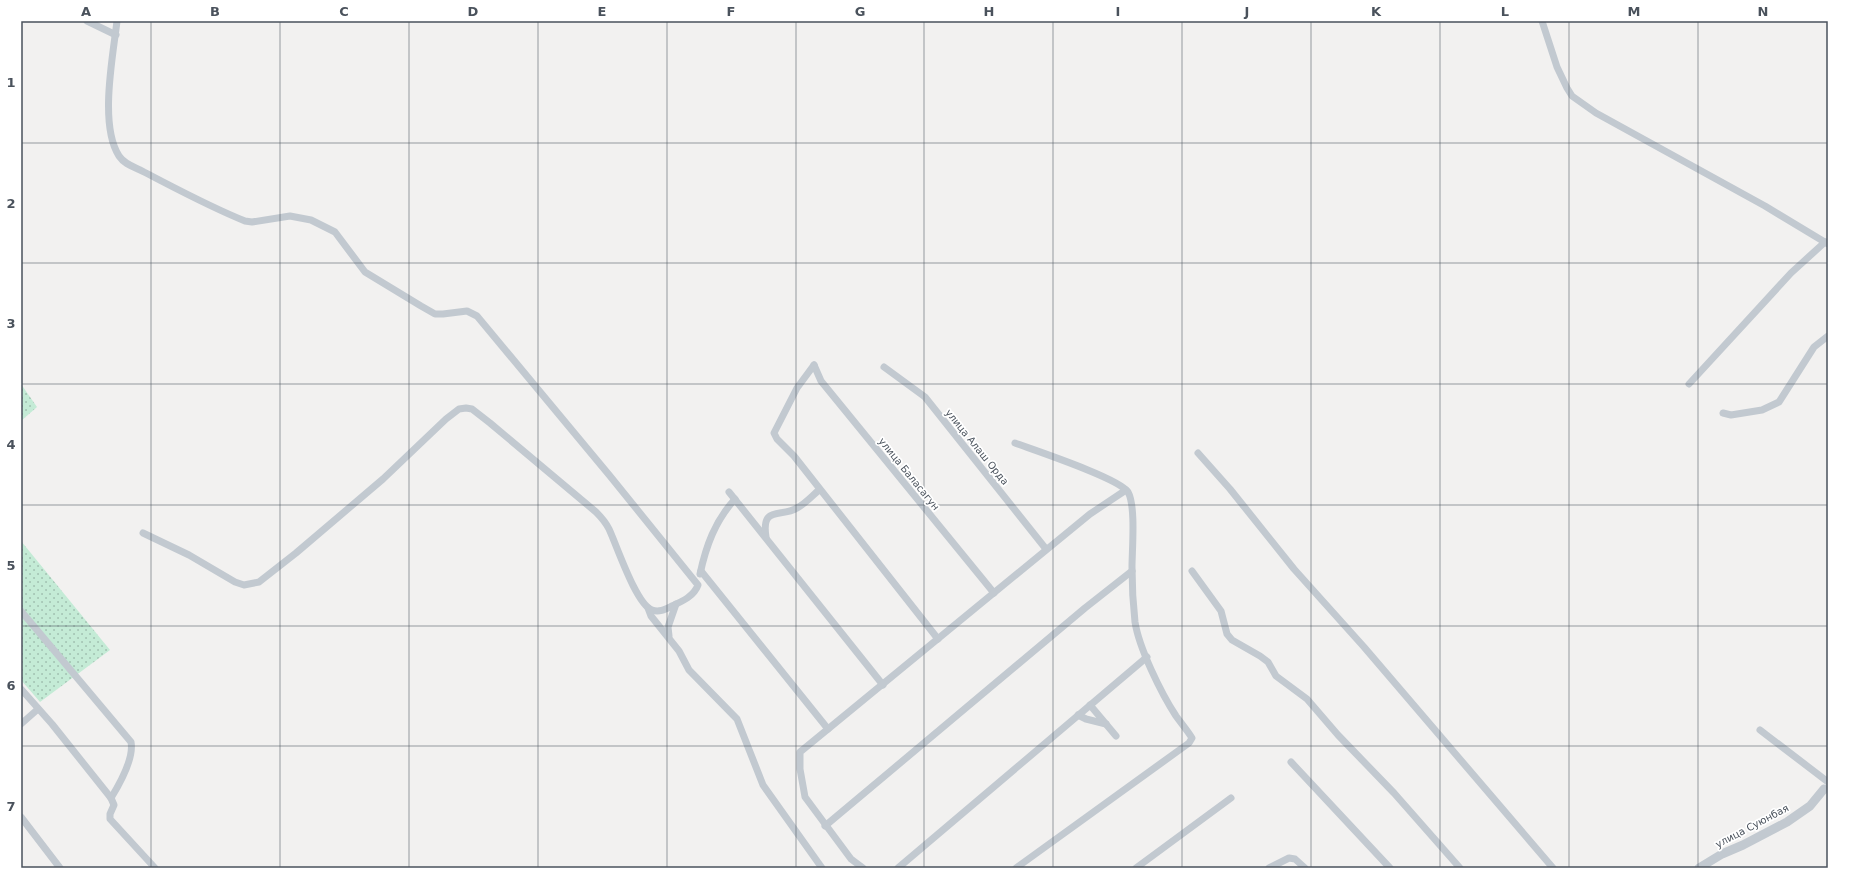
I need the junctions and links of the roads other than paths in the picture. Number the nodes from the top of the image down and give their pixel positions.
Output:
1 (87, 21) edge
2 (117, 21) edge
3 (1542, 21) edge
4 (116, 36) junction
5 (1827, 243) edge
6 (1828, 336) edge
7 (884, 367) dead end
8 (1689, 384) dead end
9 (1723, 413) dead end
10 (1015, 443) dead end
11 (1198, 453) dead end
12 (819, 490) junction
13 (1126, 490) junction
14 (729, 492) dead end
15 (735, 499) junction
16 (143, 533) dead end
17 (766, 538) junction
18 (1046, 549) junction
19 (701, 571) junction
20 (1132, 571) junction
21 (1192, 571) dead end
22 (698, 585) junction
23 (994, 593) junction
24 (676, 604) junction
25 (648, 608) junction
26 (21, 611) edge
27 (669, 637) junction
28 (938, 639) junction
29 (1147, 657) junction
30 (882, 685) junction
31 (21, 689) edge
32 (1090, 705) junction
33 (38, 709) junction
34 (1078, 714) junction
35 (21, 724) edge
36 (1106, 724) junction
37 (828, 729) junction
38 (1760, 730) dead end
39 (1116, 736) dead end
40 (1291, 762) dead end
41 (1827, 786) edge
42 (111, 798) junction
43 (1231, 798) dead end
44 (21, 817) edge
45 (825, 826) junction
46 (60, 868) edge
47 (155, 868) edge
48 (822, 868) edge
49 (863, 868) edge
50 (898, 868) edge
51 (1016, 868) edge
52 (1136, 868) edge
53 (1269, 868) edge
54 (1305, 868) edge
55 (1390, 868) edge
56 (1460, 868) edge
57 (1553, 868) edge
58 (1699, 868) edge

1 - 4 street
2 - 4 street
3 - 5 street
4 - 22 street
5 - 8 street
6 - 9 street
7 - 18 street, улица Алаш Орда
10 - 13 street
11 - 57 street
12 - 17 street
12 - 23 street, улица Баласагун
12 - 28 street
13 - 18 street
13 - 20 street
14 - 15 street
15 - 17 street
15 - 19 street
16 - 25 street
17 - 30 street
18 - 23 street
19 - 22 street
19 - 37 street
20 - 29 street
20 - 45 street
21 - 56 street
22 - 24 street
23 - 28 street
24 - 25 street
24 - 27 street
25 - 27 street
26 - 42 street
27 - 48 street
28 - 30 street
29 - 32 street
29 - 51 street
30 - 37 street
31 - 33 street
32 - 34 street
32 - 36 street
33 - 35 street
33 - 42 street
34 - 36 street
34 - 50 street
36 - 39 street
37 - 45 street
38 - 41 street
40 - 55 street
41 - 58 street, улица Суюнбая
42 - 47 street
43 - 52 street
44 - 46 street
45 - 49 street
53 - 54 street

